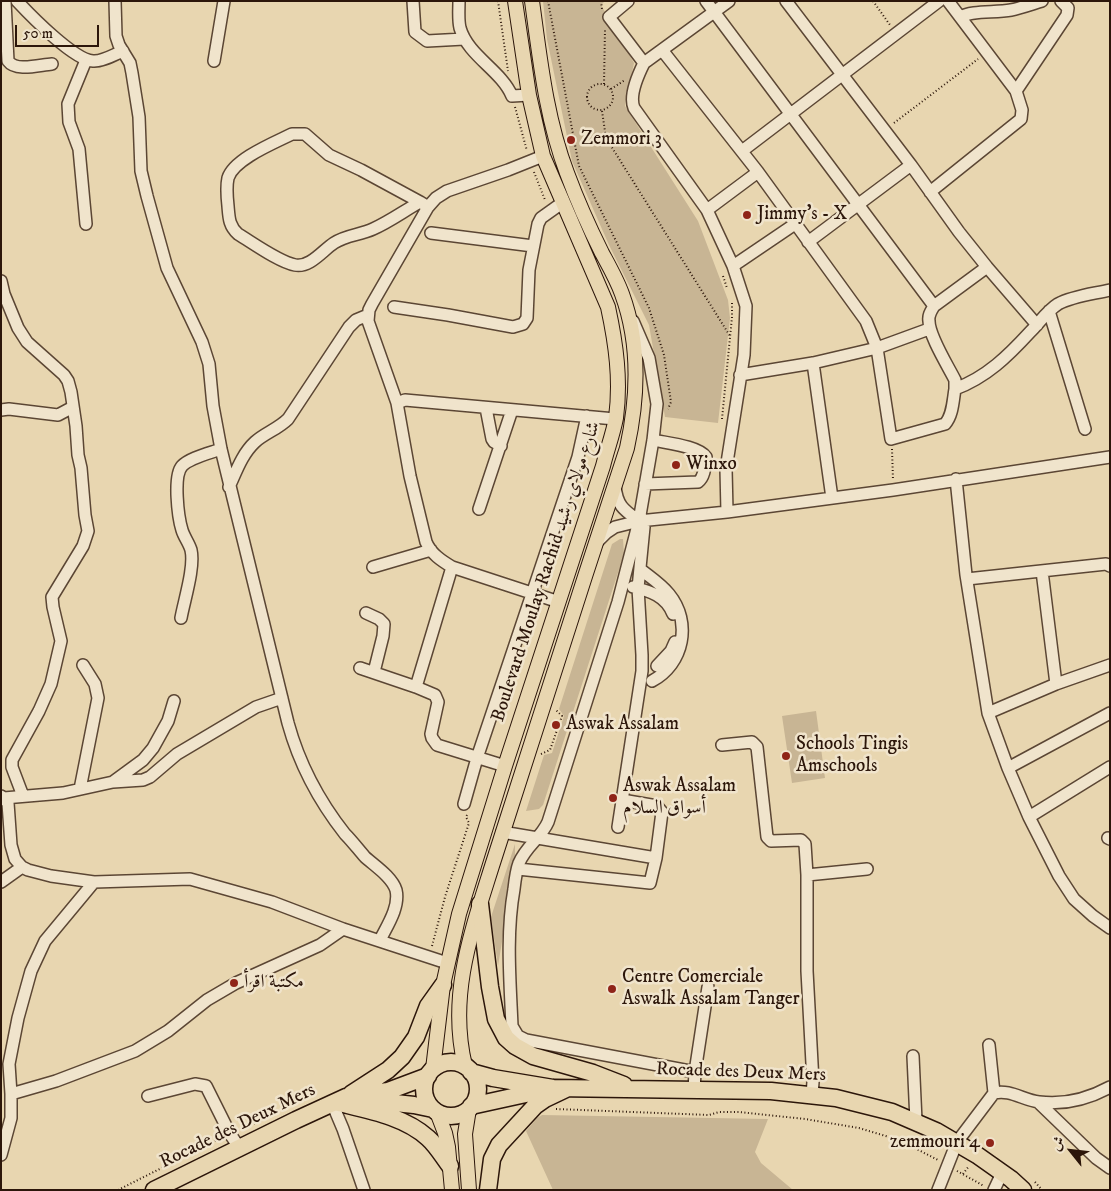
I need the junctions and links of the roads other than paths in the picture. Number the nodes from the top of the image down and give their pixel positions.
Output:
1 (5, 1) edge
2 (17, 1) edge
3 (116, 1) edge
4 (224, 1) edge
5 (413, 1) edge
6 (459, 1) edge
7 (515, 1) edge
8 (532, 1) edge
9 (628, 1) edge
10 (706, 1) edge
11 (729, 1) edge
12 (786, 1) edge
13 (939, 1) edge
14 (948, 1) edge
15 (1042, 1) edge
16 (1061, 1) edge
17 (714, 12) junction
18 (960, 17) junction
19 (464, 39) junction
20 (662, 50) junction
21 (123, 51) junction
22 (86, 60) junction
23 (214, 61) dead end
24 (644, 63) junction
25 (52, 64) dead end
26 (843, 74) junction
27 (1016, 92) junction
28 (529, 95) junction
29 (790, 113) junction
30 (742, 152) junction
31 (544, 156) junction
32 (912, 165) junction
33 (758, 172) junction
34 (930, 192) junction
35 (562, 203) junction
36 (424, 204) junction
37 (858, 204) junction
38 (707, 210) junction
39 (86, 224) dead end
40 (795, 224) junction
41 (431, 233) dead end
42 (808, 242) junction
43 (533, 246) junction
44 (733, 266) junction
45 (986, 267) junction
46 (1, 281) edge
47 (1110, 290) edge
48 (622, 294) junction
49 (934, 306) junction
50 (394, 307) dead end
51 (1049, 310) junction
52 (368, 315) junction
53 (1037, 325) junction
54 (930, 329) junction
55 (878, 348) junction
56 (812, 363) junction
57 (740, 375) junction
58 (955, 389) junction
59 (398, 403) junction
60 (73, 408) junction
61 (486, 408) junction
62 (1, 410) edge
63 (512, 410) junction
64 (587, 416) junction
65 (616, 419) junction
66 (1085, 429) dead end
67 (653, 440) junction
68 (501, 446) junction
69 (221, 449) junction
70 (1110, 457) edge
71 (705, 467) junction
72 (726, 468) junction
73 (956, 479) junction
74 (615, 484) junction
75 (645, 484) junction
76 (229, 488) junction
77 (832, 498) junction
78 (479, 509) dead end
79 (727, 512) junction
80 (642, 521) junction
81 (596, 544) junction
82 (430, 550) junction
83 (1110, 566) edge
84 (373, 567) dead end
85 (452, 567) junction
86 (640, 569) junction
87 (1042, 571) junction
88 (967, 579) junction
89 (623, 584) junction
90 (638, 588) junction
91 (532, 593) junction
92 (559, 602) junction
93 (366, 613) dead end
94 (181, 618) dead end
95 (83, 665) dead end
96 (1110, 665) edge
97 (656, 666) dead end
98 (360, 668) dead end
99 (374, 672) junction
100 (652, 681) dead end
101 (1056, 684) junction
102 (416, 686) junction
103 (282, 698) junction
104 (174, 701) dead end
105 (988, 713) junction
106 (1110, 713) edge
107 (722, 745) dead end
108 (477, 758) junction
109 (505, 766) junction
110 (1110, 767) edge
111 (1008, 768) junction
112 (113, 782) junction
113 (80, 789) junction
114 (23, 796) junction
115 (2, 797) edge
116 (622, 800) junction
117 (464, 804) dead end
118 (1029, 817) junction
119 (618, 827) dead end
120 (502, 832) junction
121 (537, 839) junction
122 (656, 858) junction
123 (22, 867) junction
124 (518, 869) junction
125 (867, 869) dead end
126 (807, 875) junction
127 (1, 882) edge
128 (94, 882) junction
129 (480, 904) junction
130 (1110, 928) edge
131 (343, 929) junction
132 (380, 940) junction
133 (448, 963) junction
134 (444, 984) junction
135 (708, 987) dead end
136 (989, 1044) dead end
137 (913, 1056) dead end
138 (5, 1065) edge
139 (468, 1069) junction
140 (431, 1072) junction
141 (695, 1072) junction
142 (1110, 1087) edge
143 (561, 1088) junction
144 (636, 1089) junction
145 (694, 1090) junction
146 (994, 1093) junction
147 (11, 1094) junction
148 (812, 1094) junction
149 (148, 1096) dead end
150 (338, 1100) junction
151 (1038, 1102) junction
152 (470, 1108) junction
153 (435, 1110) junction
154 (916, 1121) junction
155 (957, 1142) junction
156 (239, 1147) junction
157 (1, 1155) edge
158 (450, 1166) junction
159 (1110, 1168) edge
160 (1011, 1183) edge
161 (154, 1190) edge
162 (364, 1190) edge
163 (452, 1190) edge
164 (469, 1190) edge
165 (488, 1190) edge
166 (938, 1190) edge
167 (992, 1190) edge

1 - 25 street
2 - 22 street
3 - 21 street
4 - 23 street
5 - 19 street
6 - 19 street
7 - 28 main road, Boulevard Moulay Rachid شارع مولاي رشيد
8 - 48 main road, Boulevard Moulay Rachid شارع مولاي رشيد
9 - 24 street
10 - 17 street
11 - 17 street
12 - 26 street
13 - 26 street
14 - 18 street
15 - 18 street
16 - 27 street
17 - 20 street
17 - 29 street
18 - 27 street
19 - 28 street
20 - 24 street
20 - 30 street
21 - 22 street
21 - 69 street
22 - 39 street
24 - 38 street
26 - 29 street
26 - 32 street
27 - 34 street
28 - 31 main road, Boulevard Moulay Rachid شارع مولاي رشيد
29 - 30 street
29 - 37 street
30 - 33 street
31 - 35 main road, Boulevard Moulay Rachid شارع مولاي رشيد
31 - 36 street
32 - 34 street
32 - 37 street
33 - 38 street
33 - 40 street
34 - 45 street
35 - 43 street
35 - 65 main road, Boulevard Moulay Rachid شارع مولاي رشيد
36 - 36 street
36 - 52 street
37 - 42 street
37 - 49 street
38 - 44 street
40 - 42 street
40 - 44 street
41 - 43 street
42 - 55 street
43 - 50 street
44 - 57 street
45 - 49 street
45 - 53 street
46 - 60 street
47 - 51 street
48 - 67 street
48 - 74 main road, Boulevard Moulay Rachid شارع مولاي رشيد
49 - 54 street
51 - 53 street
51 - 66 street
52 - 59 street
52 - 76 street
53 - 58 street
54 - 55 street
54 - 58 street
55 - 56 street
55 - 58 street
56 - 57 street
56 - 77 street
57 - 72 street
59 - 61 street
59 - 82 street
60 - 62 street
60 - 114 street
61 - 63 street
61 - 68 street
63 - 64 street
63 - 68 street
64 - 65 street
64 - 91 street
65 - 92 main road, Boulevard Moulay Rachid شارع مولاي رشيد
67 - 71 street
67 - 75 street
68 - 78 street
69 - 76 street
69 - 94 street
70 - 73 street
71 - 72 street
71 - 75 street
72 - 79 street
73 - 77 street
73 - 88 street
74 - 80 street
74 - 81 main road, Boulevard Moulay Rachid شارع مولاي رشيد
75 - 80 street
76 - 103 street
77 - 79 street
79 - 80 street
80 - 81 street
80 - 86 street
80 - 89 street
81 - 120 main road, Boulevard Moulay Rachid شارع مولاي رشيد
82 - 84 street
82 - 85 street
83 - 87 street
85 - 91 street
85 - 102 street
86 - 90 street
86 - 100 street
87 - 88 street
87 - 101 street
88 - 105 street
89 - 90 street
89 - 121 street
90 - 97 street
90 - 116 street
91 - 92 street
91 - 108 street
92 - 109 main road, Boulevard Moulay Rachid شارع مولاي رشيد
93 - 99 street
95 - 113 street
96 - 101 street
98 - 99 street
99 - 102 street
101 - 105 street
102 - 108 street
103 - 112 street
103 - 132 street
104 - 112 street
105 - 111 street
106 - 111 street
107 - 126 street
108 - 109 street
108 - 117 street
109 - 133 main road, Boulevard Moulay Rachid شارع مولاي رشيد
110 - 118 street
111 - 118 street
112 - 113 street
113 - 114 street
114 - 115 street
115 - 123 street
116 - 119 street
116 - 122 street
118 - 130 street
120 - 121 street
120 - 129 main road, Boulevard Moulay Rachid شارع مولاي رشيد
121 - 122 street
121 - 124 street
122 - 124 street
123 - 127 street
123 - 128 street
124 - 141 street
125 - 126 street
126 - 148 street
128 - 131 street
128 - 138 street
129 - 139 main road, Boulevard Moulay Rachid شارع مولاي رشيد
129 - 144 highway
131 - 132 street
131 - 147 street
132 - 133 street
133 - 134 main road, Boulevard Moulay Rachid شارع مولاي رشيد
134 - 140 main road, Boulevard Moulay Rachid شارع مولاي رشيد
134 - 150 highway
135 - 141 street
136 - 146 street
137 - 154 street
138 - 147 street
139 - 140 highway, Rocade des Deux Mers
139 - 143 highway, Rocade des Deux Mers
139 - 152 highway
140 - 150 highway, Rocade des Deux Mers
140 - 153 highway
141 - 145 street
142 - 151 street
143 - 144 highway, Rocade des Deux Mers
143 - 152 highway, Rocade des Deux Mers
143 - 165 highway
144 - 145 highway, Rocade des Deux Mers
145 - 148 highway, Rocade des Deux Mers
146 - 151 street
146 - 155 street
147 - 157 street
148 - 154 highway, Rocade des Deux Mers
149 - 156 street
150 - 153 highway, Rocade des Deux Mers
150 - 156 highway, Rocade des Deux Mers
150 - 158 highway
150 - 162 street
151 - 159 street
152 - 153 highway, Rocade des Deux Mers
152 - 164 main road
153 - 158 main road
154 - 155 highway, Rocade des Deux Mers
155 - 160 highway, Rocade des Deux Mers
155 - 166 street
156 - 161 highway, Rocade des Deux Mers
158 - 163 main road
160 - 167 street

